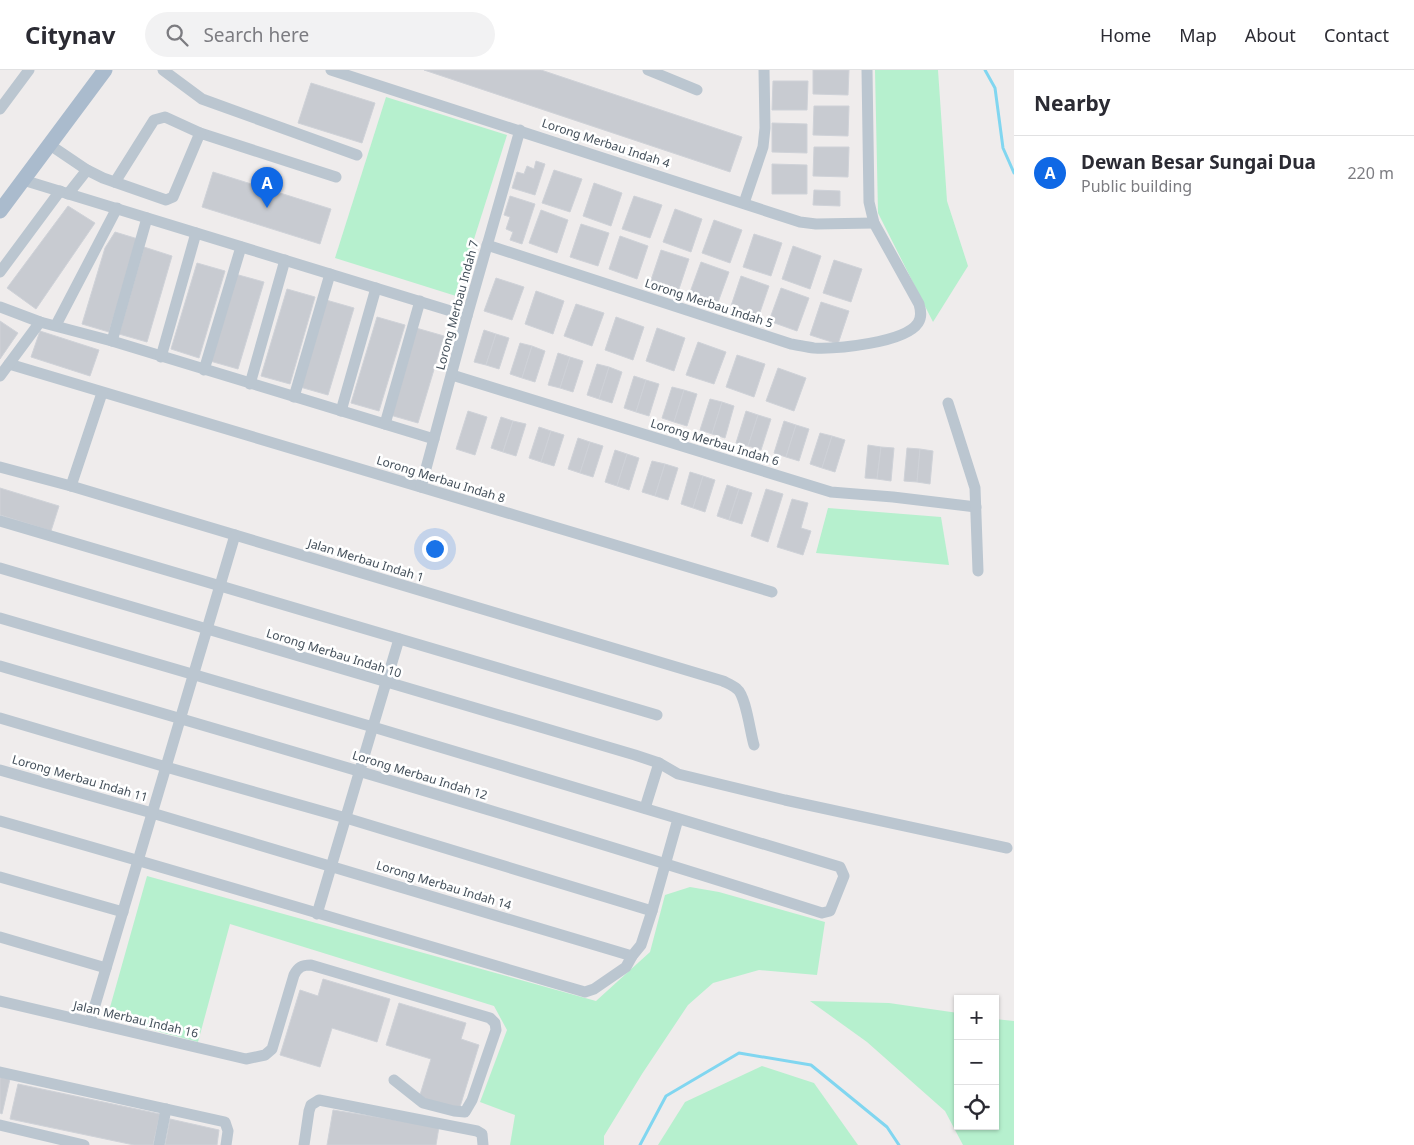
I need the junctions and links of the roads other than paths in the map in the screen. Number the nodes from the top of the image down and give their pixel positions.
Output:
1 (29, 70) edge
2 (105, 70) edge
3 (163, 70) edge
4 (331, 70) edge
5 (648, 70) edge
6 (764, 70) edge
7 (867, 70) edge
8 (698, 90) dead end
9 (0, 109) edge
10 (520, 130) junction
11 (200, 133) junction
12 (50, 145) junction
13 (357, 155) dead end
14 (87, 170) junction
15 (336, 177) dead end
16 (23, 180) junction
17 (115, 182) junction
18 (64, 192) junction
19 (744, 203) junction
20 (117, 208) junction
21 (0, 211) edge
22 (146, 218) junction
23 (874, 223) junction
24 (196, 233) junction
25 (487, 245) junction
26 (241, 247) junction
27 (285, 260) junction
28 (0, 272) edge
29 (330, 274) junction
30 (376, 288) junction
31 (420, 301) junction
32 (0, 307) edge
33 (467, 316) junction
34 (40, 322) junction
35 (56, 325) junction
36 (112, 341) junction
37 (161, 357) junction
38 (9, 364) junction
39 (204, 370) junction
40 (452, 375) junction
41 (0, 376) edge
42 (250, 384) junction
43 (102, 392) junction
44 (294, 397) junction
45 (948, 403) dead end
46 (341, 411) junction
47 (385, 424) junction
48 (434, 439) junction
49 (0, 468) edge
50 (71, 486) junction
51 (421, 487) junction
52 (976, 507) junction
53 (0, 521) edge
54 (235, 535) junction
55 (0, 568) edge
56 (978, 571) dead end
57 (219, 587) junction
58 (772, 592) dead end
59 (0, 618) edge
60 (207, 628) junction
61 (399, 639) junction
62 (0, 666) edge
63 (193, 675) junction
64 (386, 684) junction
65 (657, 715) dead end
66 (0, 718) edge
67 (180, 718) junction
68 (373, 727) junction
69 (754, 745) dead end
70 (659, 764) junction
71 (166, 767) junction
72 (0, 770) edge
73 (360, 771) junction
74 (644, 808) junction
75 (152, 812) junction
76 (346, 818) junction
77 (678, 818) junction
78 (0, 820) edge
79 (1007, 848) dead end
80 (138, 860) junction
81 (666, 864) junction
82 (332, 865) junction
83 (0, 877) edge
84 (652, 911) junction
85 (123, 912) junction
86 (318, 914) junction
87 (0, 937) edge
88 (632, 956) junction
89 (106, 968) junction
90 (0, 1001) edge
91 (90, 1022) junction
92 (0, 1072) edge
93 (394, 1080) dead end
94 (166, 1109) junction
95 (0, 1125) edge
96 (84, 1145) edge
97 (159, 1145) edge
98 (226, 1145) edge
99 (304, 1145) edge
100 (483, 1145) edge

1 - 9 street
2 - 12 main road
3 - 13 street
4 - 10 street, Lorong Merbau Indah 4
5 - 8 street
6 - 19 street
7 - 23 street
10 - 19 street, Lorong Merbau Indah 4
10 - 25 street, Lorong Merbau Indah 7
11 - 15 street
11 - 17 street
11 - 17 street
12 - 14 street
12 - 16 main road
14 - 17 street
14 - 18 street
16 - 18 street
16 - 21 main road
18 - 20 street
18 - 28 street
19 - 23 street, Lorong Merbau Indah 4
20 - 22 street
20 - 35 street
22 - 24 street
22 - 36 street
23 - 25 street, Lorong Merbau Indah 5
24 - 26 street
24 - 37 street
25 - 33 street, Lorong Merbau Indah 7
26 - 27 street
26 - 39 street
27 - 29 street
27 - 42 street
29 - 30 street
29 - 44 street
30 - 31 street
30 - 46 street
31 - 33 street
31 - 47 street
32 - 34 street
33 - 40 street, Lorong Merbau Indah 7
34 - 35 street
34 - 38 street
35 - 36 street
36 - 37 street
37 - 39 street
38 - 41 street
38 - 43 street, Lorong Merbau Indah 8
39 - 42 street
40 - 48 street, Lorong Merbau Indah 7
40 - 52 street, Lorong Merbau Indah 6
42 - 44 street
43 - 50 street
43 - 51 street, Lorong Merbau Indah 8
44 - 46 street
45 - 52 street
46 - 47 street
47 - 48 street
48 - 51 street, Lorong Merbau Indah 7
49 - 50 street, Jalan Merbau Indah 1
50 - 54 street, Jalan Merbau Indah 1
51 - 58 street, Lorong Merbau Indah 8
52 - 56 street
53 - 57 street
54 - 57 street
54 - 69 street, Jalan Merbau Indah 1
55 - 60 street, Lorong Merbau Indah 10
57 - 60 street
57 - 61 street
59 - 63 street
60 - 63 street
60 - 64 street, Lorong Merbau Indah 10
61 - 64 street
61 - 65 street
62 - 67 street, Lorong Merbau Indah 12
63 - 67 street
63 - 68 street
64 - 68 street
64 - 70 street, Lorong Merbau Indah 10
66 - 71 street
67 - 71 street
67 - 73 street, Lorong Merbau Indah 12
68 - 73 street
68 - 74 street
70 - 74 street
70 - 79 street, Lorong Merbau Indah 10
71 - 75 street
71 - 76 street
72 - 75 street, Lorong Merbau Indah 11
73 - 76 street
73 - 81 street, Lorong Merbau Indah 12
74 - 77 street
75 - 80 street
75 - 82 street, Lorong Merbau Indah 14
76 - 82 street
76 - 84 street
77 - 81 street
77 - 81 street, Lorong Merbau Indah 12
78 - 80 street
80 - 85 street
80 - 86 street
81 - 84 street
82 - 86 street
82 - 88 street, Lorong Merbau Indah 14
83 - 85 street
84 - 88 street
85 - 89 street
86 - 88 street
87 - 89 street
89 - 91 street
90 - 91 street, Jalan Merbau Indah 16
91 - 93 street, Jalan Merbau Indah 16
92 - 94 street
94 - 97 street
94 - 98 street
95 - 96 street
99 - 100 street

